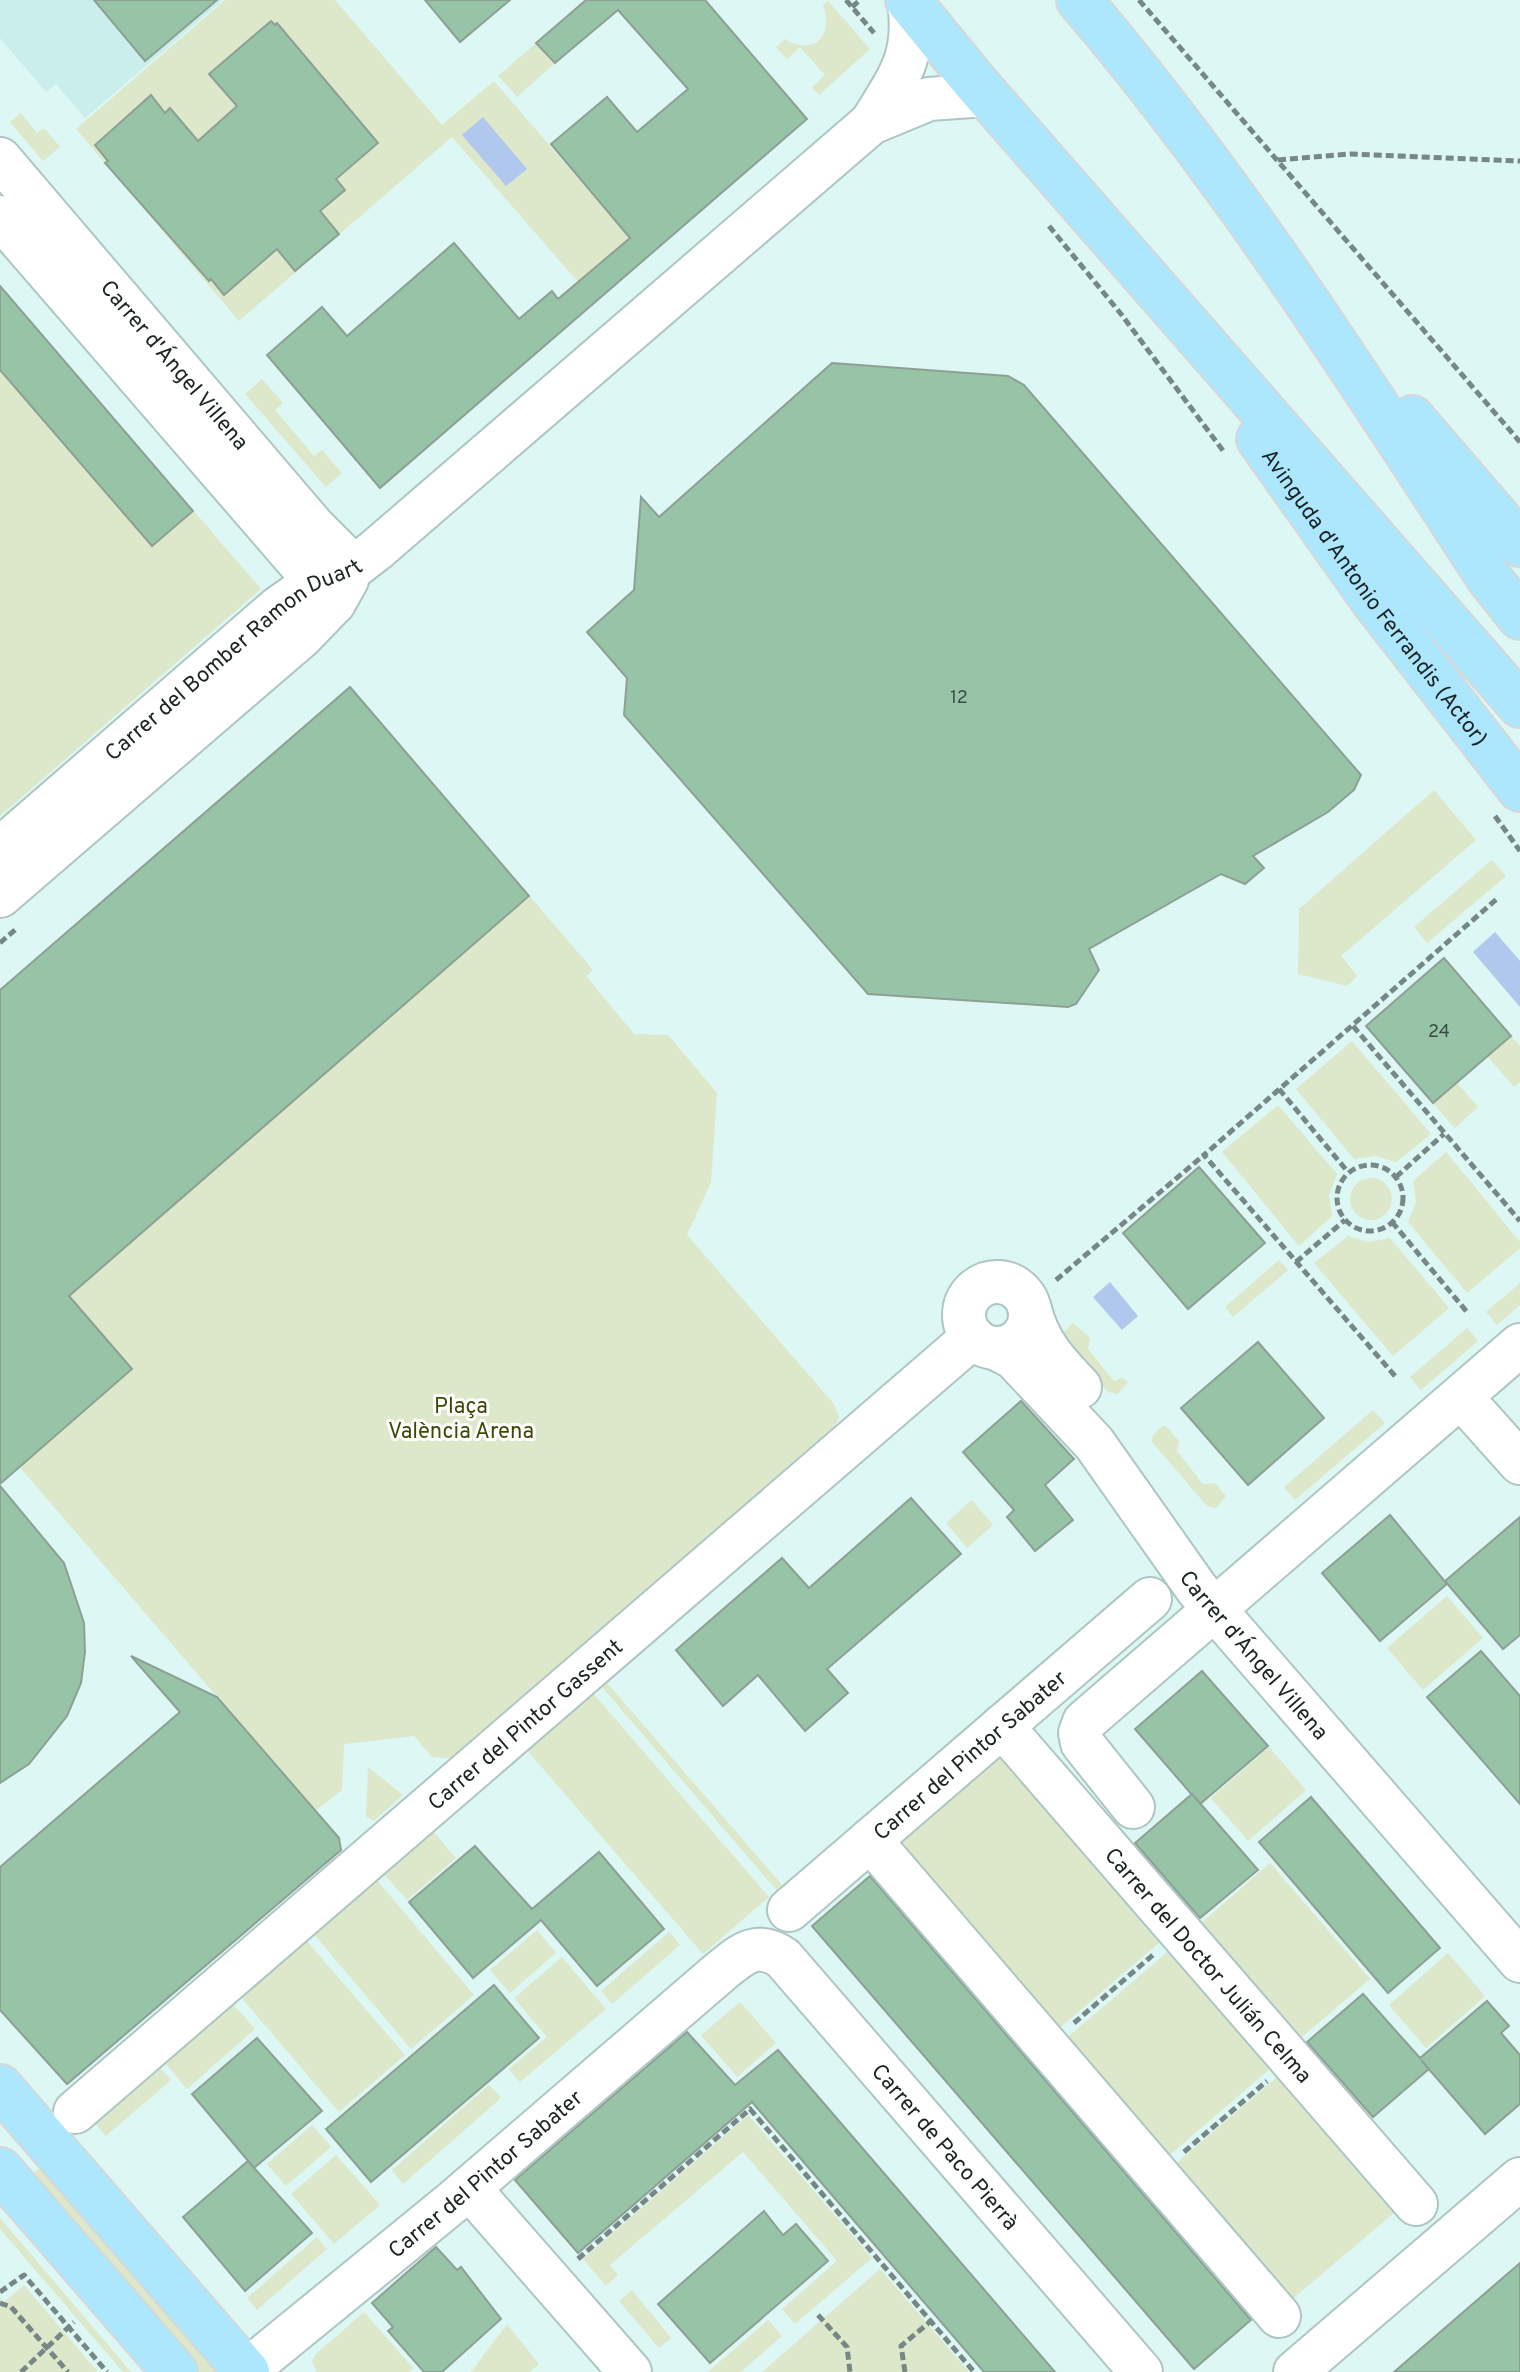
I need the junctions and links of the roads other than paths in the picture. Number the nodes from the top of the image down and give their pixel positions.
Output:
1 (1079, 0) edge
2 (908, 1) edge
3 (986, 95) junction
4 (871, 123) junction
5 (0, 159) edge
6 (0, 217) edge
7 (1294, 280) junction
8 (1216, 355) junction
9 (1520, 544) edge
10 (354, 567) junction
11 (323, 593) junction
12 (1520, 617) edge
13 (1520, 705) edge
14 (1505, 799) edge
15 (0, 849) edge
16 (0, 896) edge
17 (1043, 1294) junction
18 (984, 1343) junction
19 (1520, 1345) edge
20 (1461, 1397) junction
21 (1520, 1463) edge
22 (1150, 1599) dead end
23 (1225, 1602) junction
24 (1002, 1726) junction
25 (1133, 1807) dead end
26 (870, 1840) junction
27 (789, 1910) dead end
28 (1520, 1921) edge
29 (1520, 1961) edge
30 (730, 1964) junction
31 (0, 2087) edge
32 (75, 2112) dead end
33 (0, 2170) edge
34 (1520, 2179) edge
35 (461, 2194) junction
36 (1416, 2204) dead end
37 (1279, 2316) dead end
38 (175, 2372) edge
39 (247, 2372) edge
40 (601, 2372) edge
41 (630, 2372) edge
42 (1108, 2372) edge
43 (1141, 2372) edge
44 (1295, 2372) edge

1 - 7 main road
2 - 3 main road, Avinguda d'Antonio Ferrandis (Actor)
2 - 4 street
3 - 4 street
3 - 8 main road, Avinguda d'Antonio Ferrandis (Actor)
4 - 10 street, Carrer del Bomber Ramon Duart
5 - 10 street, Carrer d'Ángel Villena
6 - 11 street, Carrer d'Ángel Villena
7 - 9 main road
7 - 12 main road
8 - 13 main road, Avinguda d'Antonio Ferrandis (Actor)
8 - 14 main road, Avinguda d'Antonio Ferrandis (Actor)
10 - 11 street, Carrer del Bomber Ramon Duart
11 - 15 street, Carrer del Bomber Ramon Duart
11 - 16 street, Carrer del Bomber Ramon Duart
17 - 18 street, Carrer del Pintor Gassent
17 - 18 street
17 - 23 street, Carrer d'Ángel Villena
18 - 23 street, Carrer d'Ángel Villena
18 - 32 street, Carrer del Pintor Gassent
19 - 20 street
20 - 21 street
20 - 23 street
22 - 24 street, Carrer del Pintor Sabater
23 - 25 street
23 - 28 street, Carrer d'Ángel Villena
23 - 29 street, Carrer d'Ángel Villena
24 - 26 street, Carrer del Pintor Sabater
24 - 36 street, Carrer del Doctor Julián Celma
26 - 27 street, Carrer del Pintor Sabater
26 - 37 street
30 - 35 street, Carrer del Pintor Sabater
30 - 42 street, Carrer de Paco Pierrà
30 - 43 street, Carrer de Paco Pierrà
31 - 39 main road
33 - 38 main road
34 - 44 street
35 - 39 street, Carrer del Pintor Sabater
35 - 40 street
35 - 41 street

